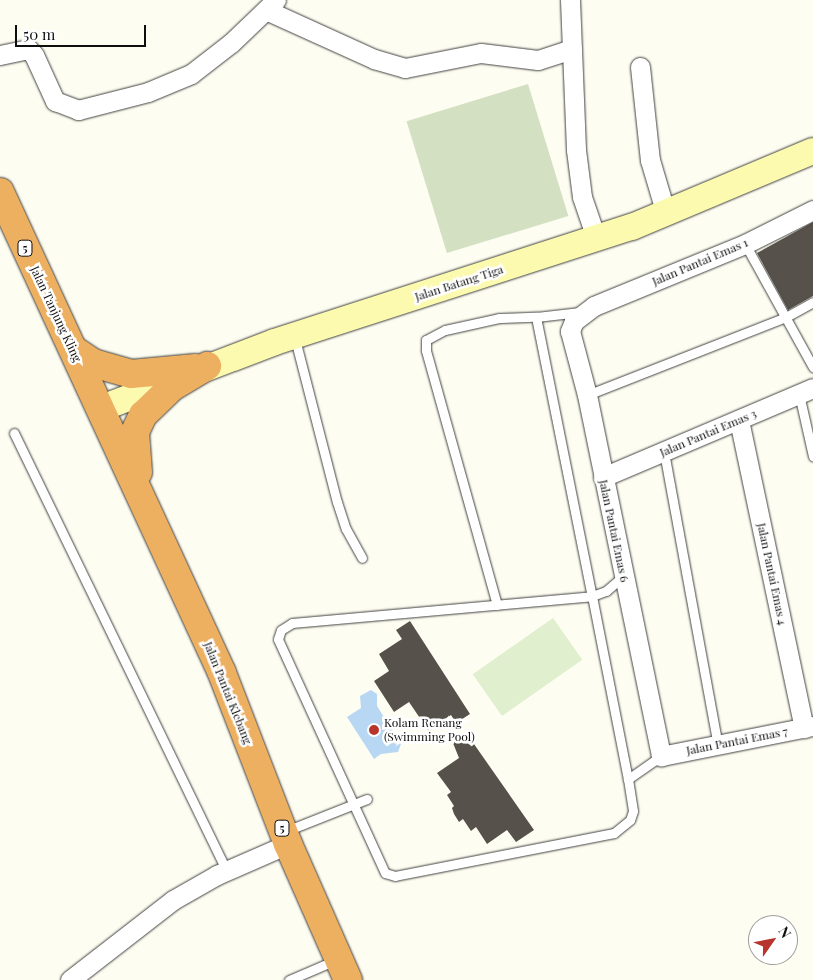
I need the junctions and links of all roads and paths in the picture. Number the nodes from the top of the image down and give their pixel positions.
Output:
1 (570, 0) edge
2 (271, 5) edge
3 (572, 49) junction
4 (0, 55) edge
5 (640, 68) dead end
6 (813, 151) edge
7 (0, 192) edge
8 (813, 210) edge
9 (666, 214) junction
10 (596, 238) junction
11 (746, 244) junction
12 (813, 302) edge
13 (585, 312) junction
14 (536, 317) junction
15 (786, 317) junction
16 (295, 336) junction
17 (72, 347) junction
18 (207, 366) junction
19 (813, 367) edge
20 (806, 391) edge
21 (587, 395) junction
22 (102, 408) junction
23 (739, 420) junction
24 (14, 433) dead end
25 (664, 452) junction
26 (813, 456) edge
27 (603, 477) junction
28 (153, 522) junction
29 (362, 558) dead end
30 (623, 576) junction
31 (592, 596) junction
32 (497, 605) junction
33 (808, 727) edge
34 (718, 745) junction
35 (661, 756) junction
36 (628, 779) junction
37 (367, 799) dead end
38 (353, 805) junction
39 (286, 838) junction
40 (222, 872) junction
41 (343, 969) edge
42 (70, 980) edge
43 (290, 980) edge

1 - 3 street
2 - 3 street
2 - 4 street
3 - 10 street
5 - 9 street
6 - 9 main road, Jalan Batang Tiga
7 - 17 highway, Jalan Tanjung Kling / 5
8 - 11 street, Jalan Pantai Emas 1
9 - 10 main road, Jalan Batang Tiga
10 - 16 main road, Jalan Batang Tiga
11 - 13 street, Jalan Pantai Emas 1
11 - 15 lane
12 - 15 lane
13 - 14 lane
13 - 21 street, Jalan Pantai Emas 6
14 - 31 lane
14 - 32 lane
15 - 19 lane
15 - 21 lane
16 - 18 main road, Jalan Batang Tiga
16 - 29 lane
17 - 18 highway
17 - 22 highway, Jalan Tanjung Kling / 5
18 - 22 main road, Jalan Batang Tiga
18 - 28 highway
20 - 23 street, Jalan Pantai Emas 3
20 - 26 lane
21 - 27 street, Jalan Pantai Emas 6
22 - 28 highway, Jalan Pantai Klebang / 5
23 - 25 street, Jalan Pantai Emas 3
23 - 33 street, Jalan Pantai Emas 4
24 - 40 lane
25 - 27 street, Jalan Pantai Emas 3
25 - 34 lane
27 - 30 street, Jalan Pantai Emas 6
28 - 39 highway, Jalan Pantai Klebang / 5
30 - 31 lane
30 - 35 street, Jalan Pantai Emas 6
31 - 32 lane
31 - 36 lane
32 - 38 lane
33 - 34 street, Jalan Pantai Emas 7
34 - 35 street, Jalan Pantai Emas 7
35 - 36 lane
36 - 38 lane
37 - 38 lane
38 - 39 lane
39 - 40 street
39 - 41 highway, Jalan Pantai Klebang / 5
40 - 42 street
41 - 43 lane

